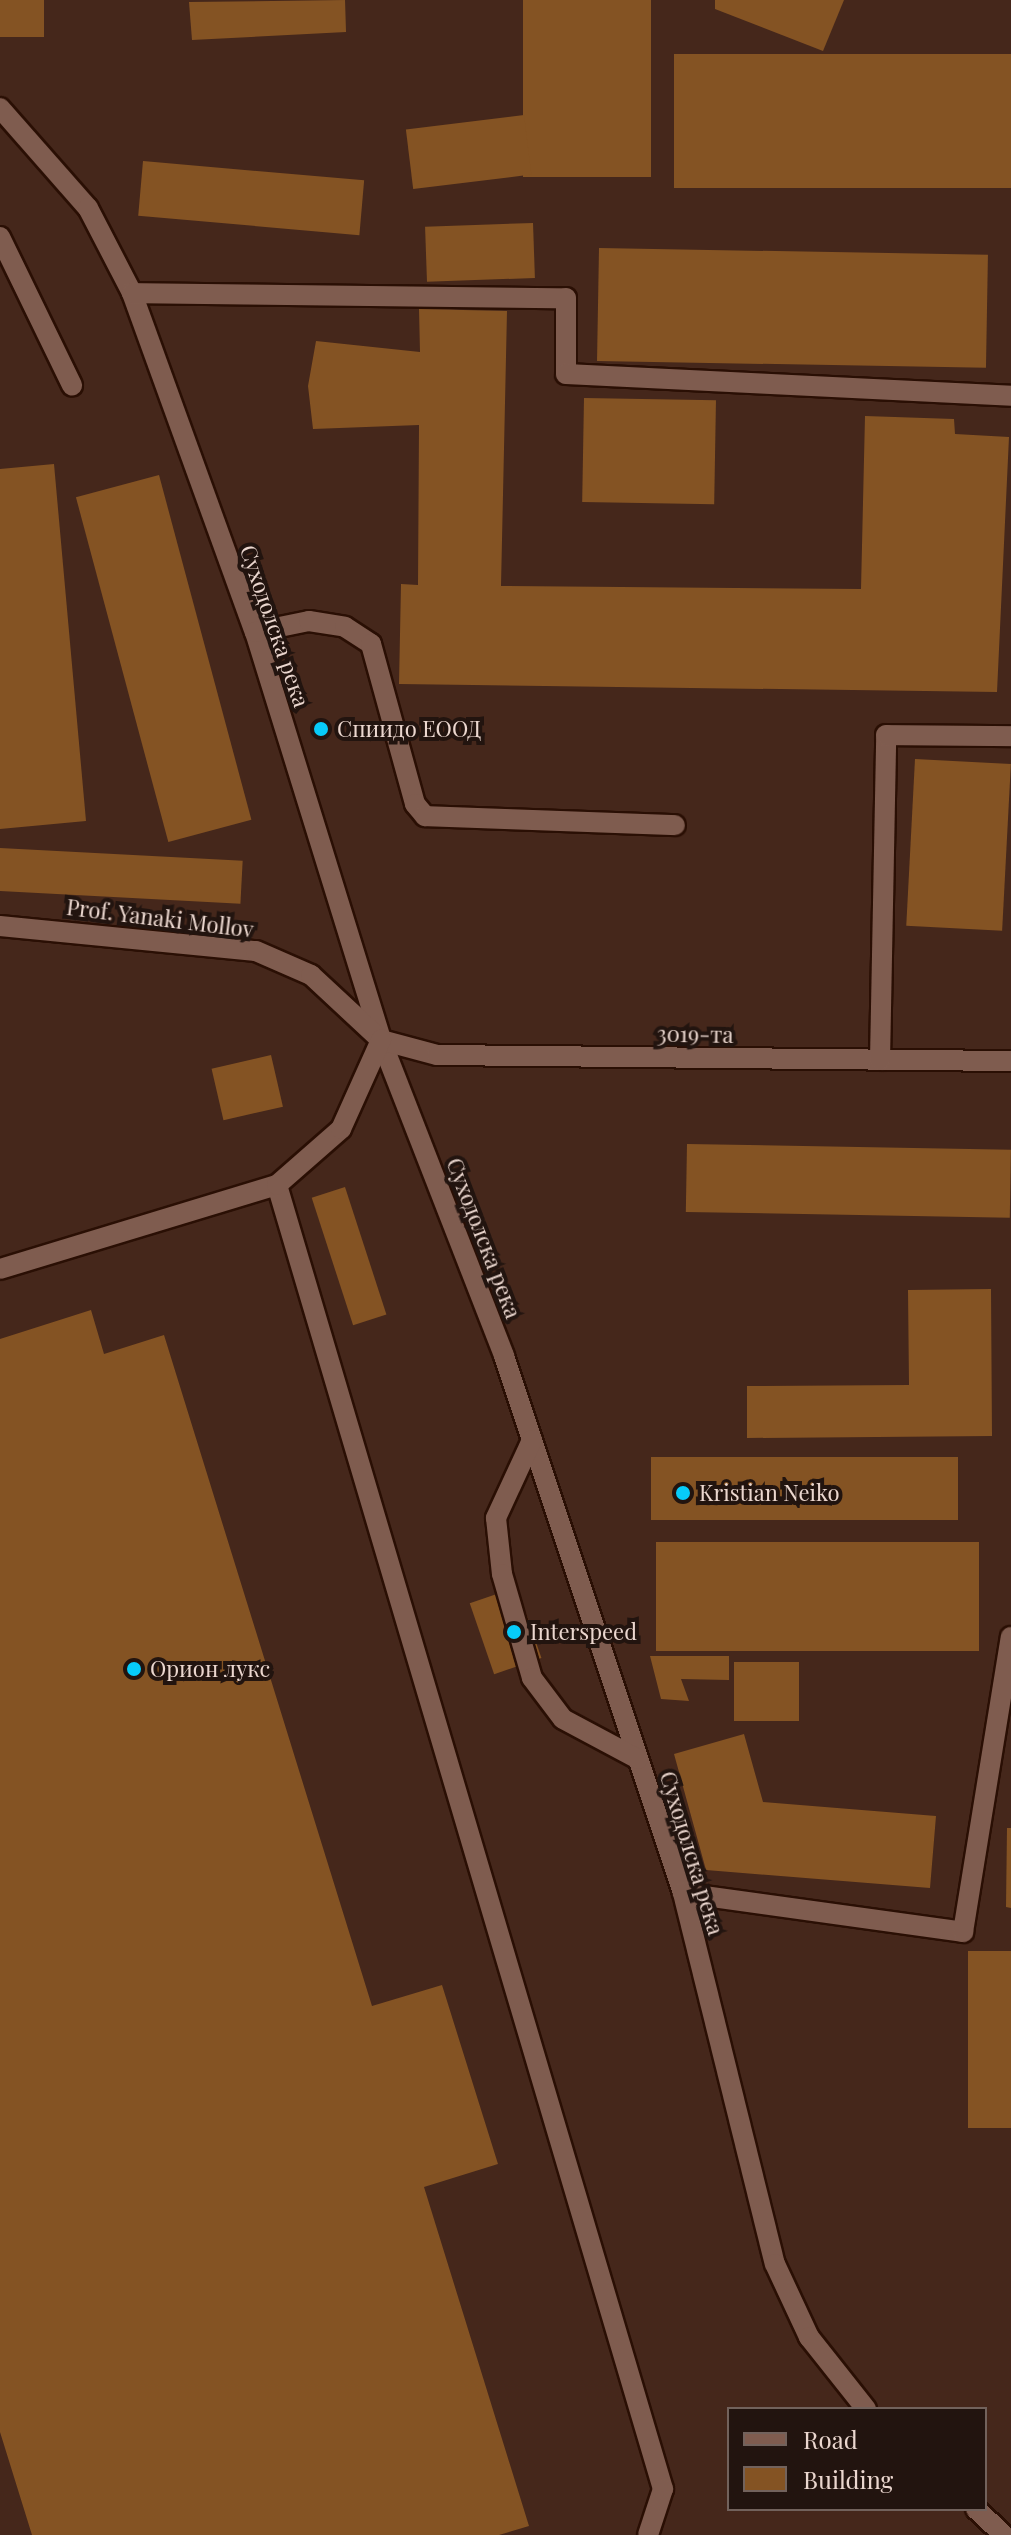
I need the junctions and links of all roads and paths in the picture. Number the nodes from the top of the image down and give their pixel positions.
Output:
1 (0, 108) edge
2 (0, 237) edge
3 (132, 293) junction
4 (72, 385) dead end
5 (1011, 396) edge
6 (255, 632) junction
7 (1011, 736) edge
8 (675, 825) dead end
9 (0, 926) edge
10 (381, 1040) junction
11 (880, 1060) junction
12 (1011, 1061) edge
13 (277, 1185) junction
14 (0, 1269) edge
15 (532, 1440) junction
16 (1011, 1637) edge
17 (638, 1759) junction
18 (683, 1893) junction
19 (864, 2407) edge
20 (978, 2511) edge
21 (648, 2535) edge
22 (1004, 2535) edge

1 - 3 street, Суходолска река
2 - 4 street
3 - 5 street
3 - 6 street, Суходолска река
6 - 8 street
6 - 10 street, Суходолска река
7 - 11 street
9 - 10 street, Prof. Yanaki Mollov
10 - 11 street, 3019-та
10 - 13 street
10 - 15 street, Суходолска река
11 - 12 street, 3019-та
13 - 14 street
13 - 21 street
15 - 17 street, Суходолска река
15 - 17 street
16 - 18 street
17 - 18 street, Суходолска река
18 - 19 street, Суходолска река
20 - 22 street

